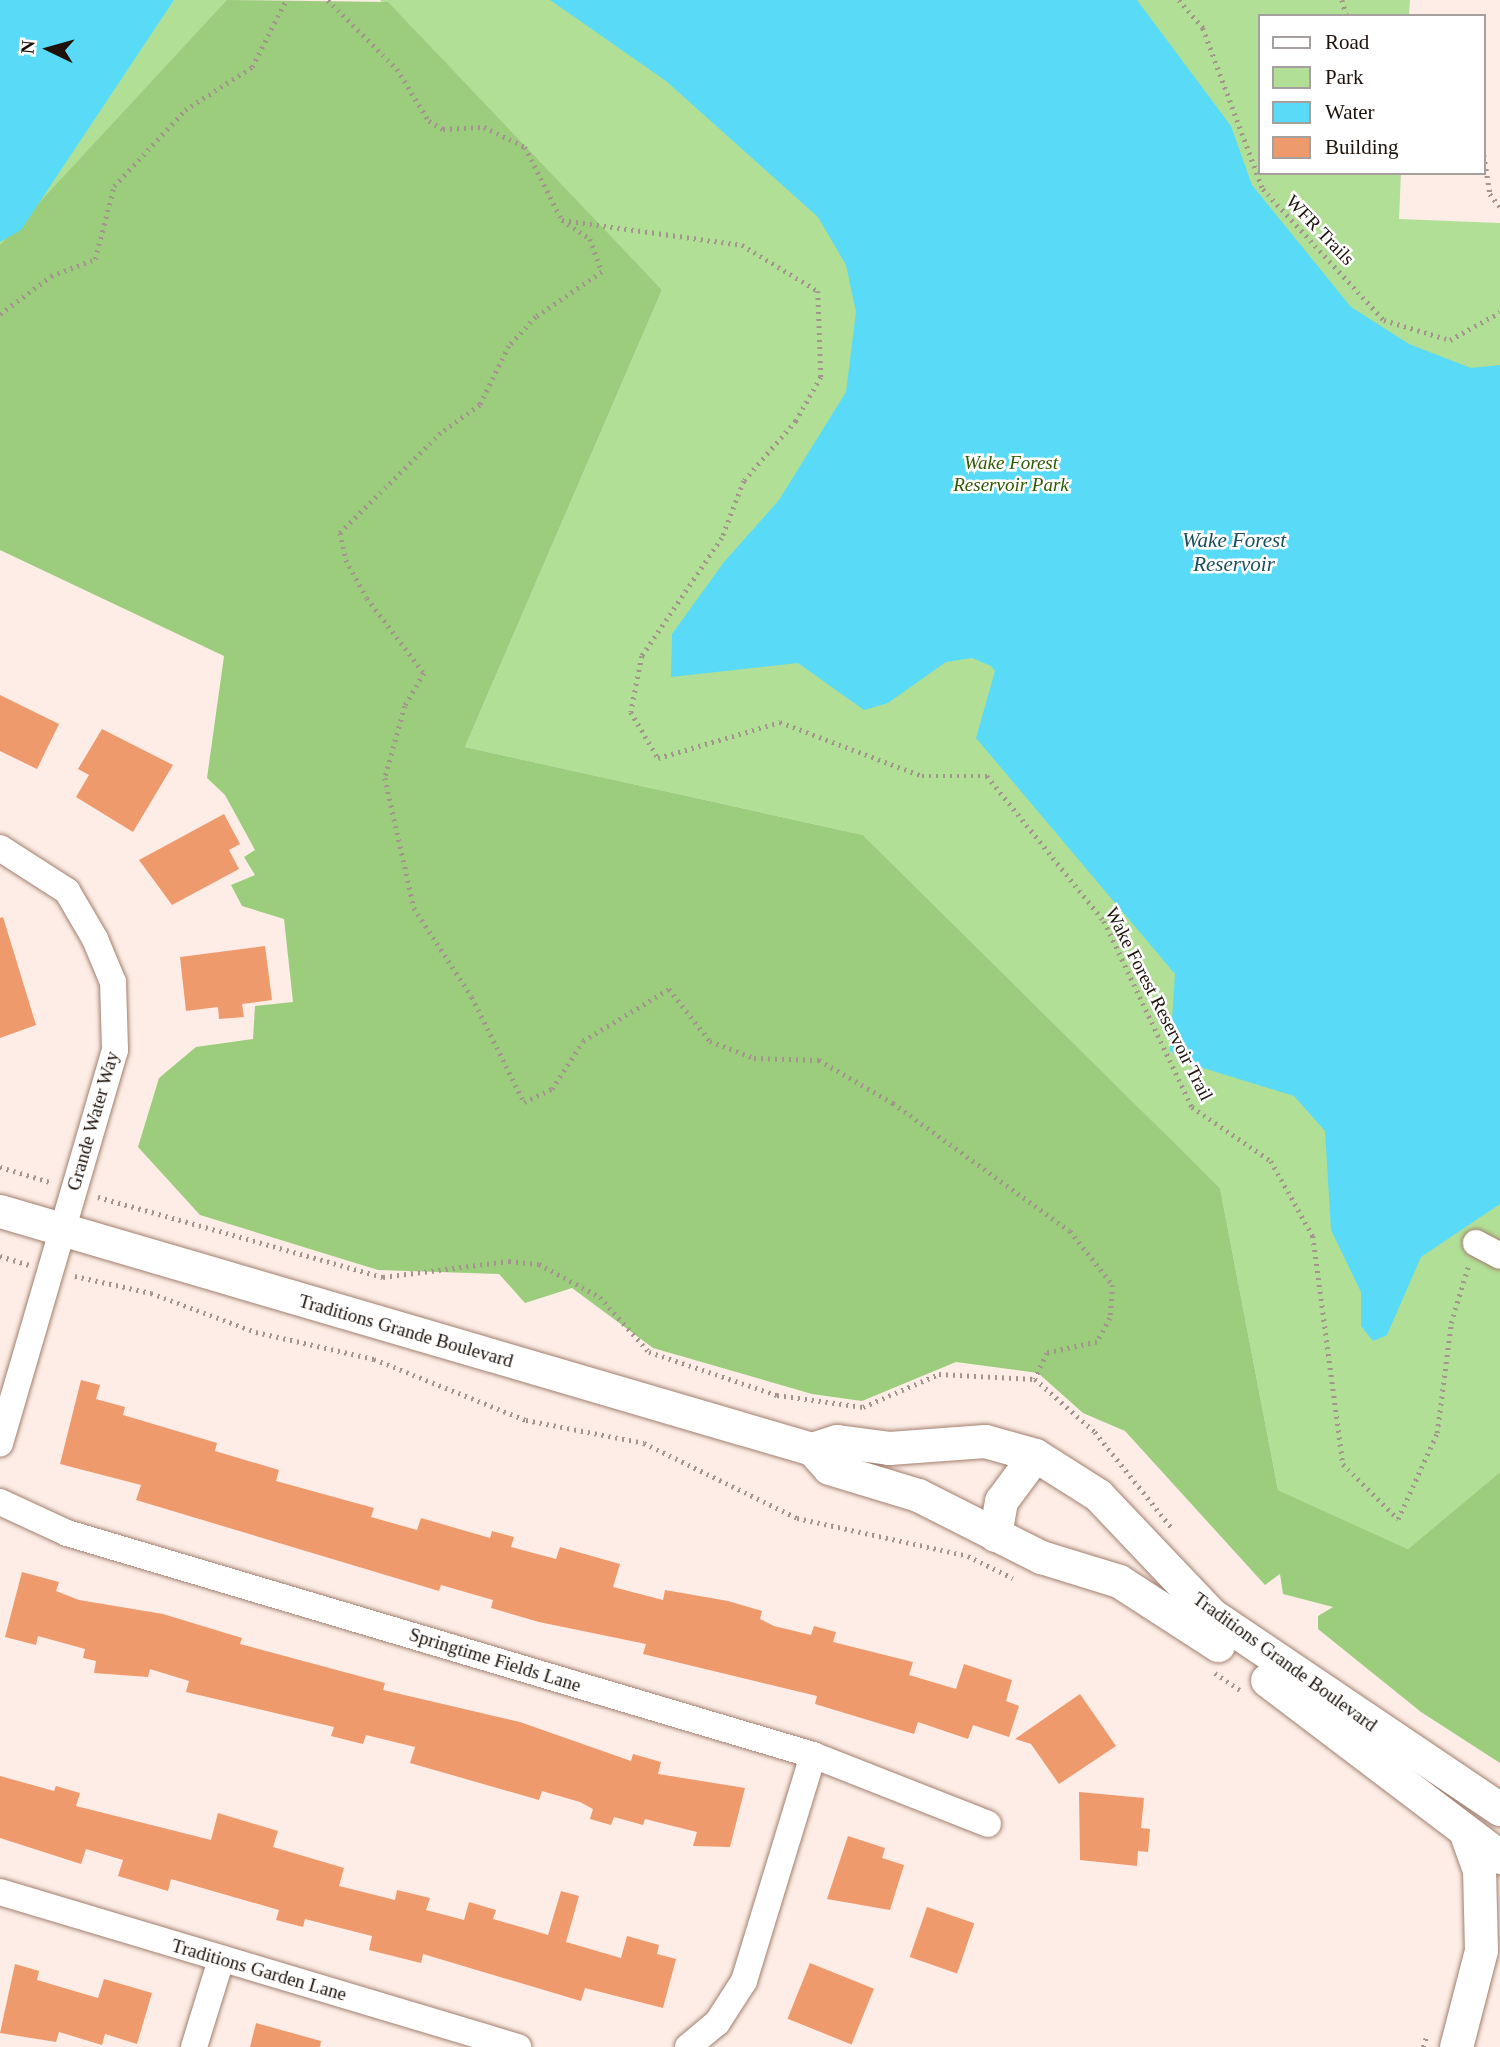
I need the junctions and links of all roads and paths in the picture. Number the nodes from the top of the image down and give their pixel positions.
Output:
1 (286, 0) edge
2 (328, 0) edge
3 (1179, 0) edge
4 (1486, 168) edge
5 (1500, 207) edge
6 (562, 220) junction
7 (1500, 312) edge
8 (0, 314) edge
9 (0, 848) edge
10 (0, 1167) edge
11 (57, 1185) dead end
12 (95, 1196) dead end
13 (0, 1211) edge
14 (62, 1230) junction
15 (1476, 1242) joint
16 (0, 1256) edge
17 (1500, 1256) edge
18 (33, 1266) dead end
19 (76, 1276) dead end
20 (1035, 1379) junction
21 (0, 1444) edge
22 (812, 1449) junction
23 (1035, 1455) junction
24 (0, 1502) edge
25 (995, 1535) junction
26 (1177, 1536) dead end
27 (1026, 1582) dead end
28 (1207, 1667) dead end
29 (1248, 1695) dead end
30 (813, 1755) junction
31 (1500, 1809) edge
32 (988, 1824) dead end
33 (1465, 1830) junction
34 (1500, 1857) edge
35 (0, 1892) edge
36 (1491, 1941) edge
37 (220, 1960) junction
38 (1431, 2022) dead end
39 (194, 2047) edge
40 (518, 2047) edge
41 (688, 2047) edge
42 (1423, 2047) edge
43 (1456, 2047) edge

1 - 8 path
2 - 6 path
3 - 7 path, WFR Trails
4 - 5 path
6 - 15 path, Wake Forest Reservoir Trail
6 - 20 path
9 - 14 street, Grande Water Way
10 - 11 path
12 - 20 path
13 - 14 main road, Traditions Grande Boulevard
14 - 21 street, Grande Water Way
14 - 22 main road, Traditions Grande Boulevard
15 - 17 street
16 - 18 path
19 - 27 path
20 - 26 path
22 - 23 main road, Traditions Grande Boulevard
22 - 25 main road, Traditions Grande Boulevard
23 - 25 main road
23 - 31 main road, Traditions Grande Boulevard
24 - 30 street, Springtime Fields Lane
25 - 33 main road, Traditions Grande Boulevard
28 - 29 path
30 - 32 street, Springtime Fields Lane
30 - 41 street
33 - 34 main road, Traditions Grande Boulevard
33 - 36 main road
35 - 37 street, Traditions Garden Lane
36 - 43 main road
37 - 39 street
37 - 40 street, Traditions Garden Lane
38 - 42 path

